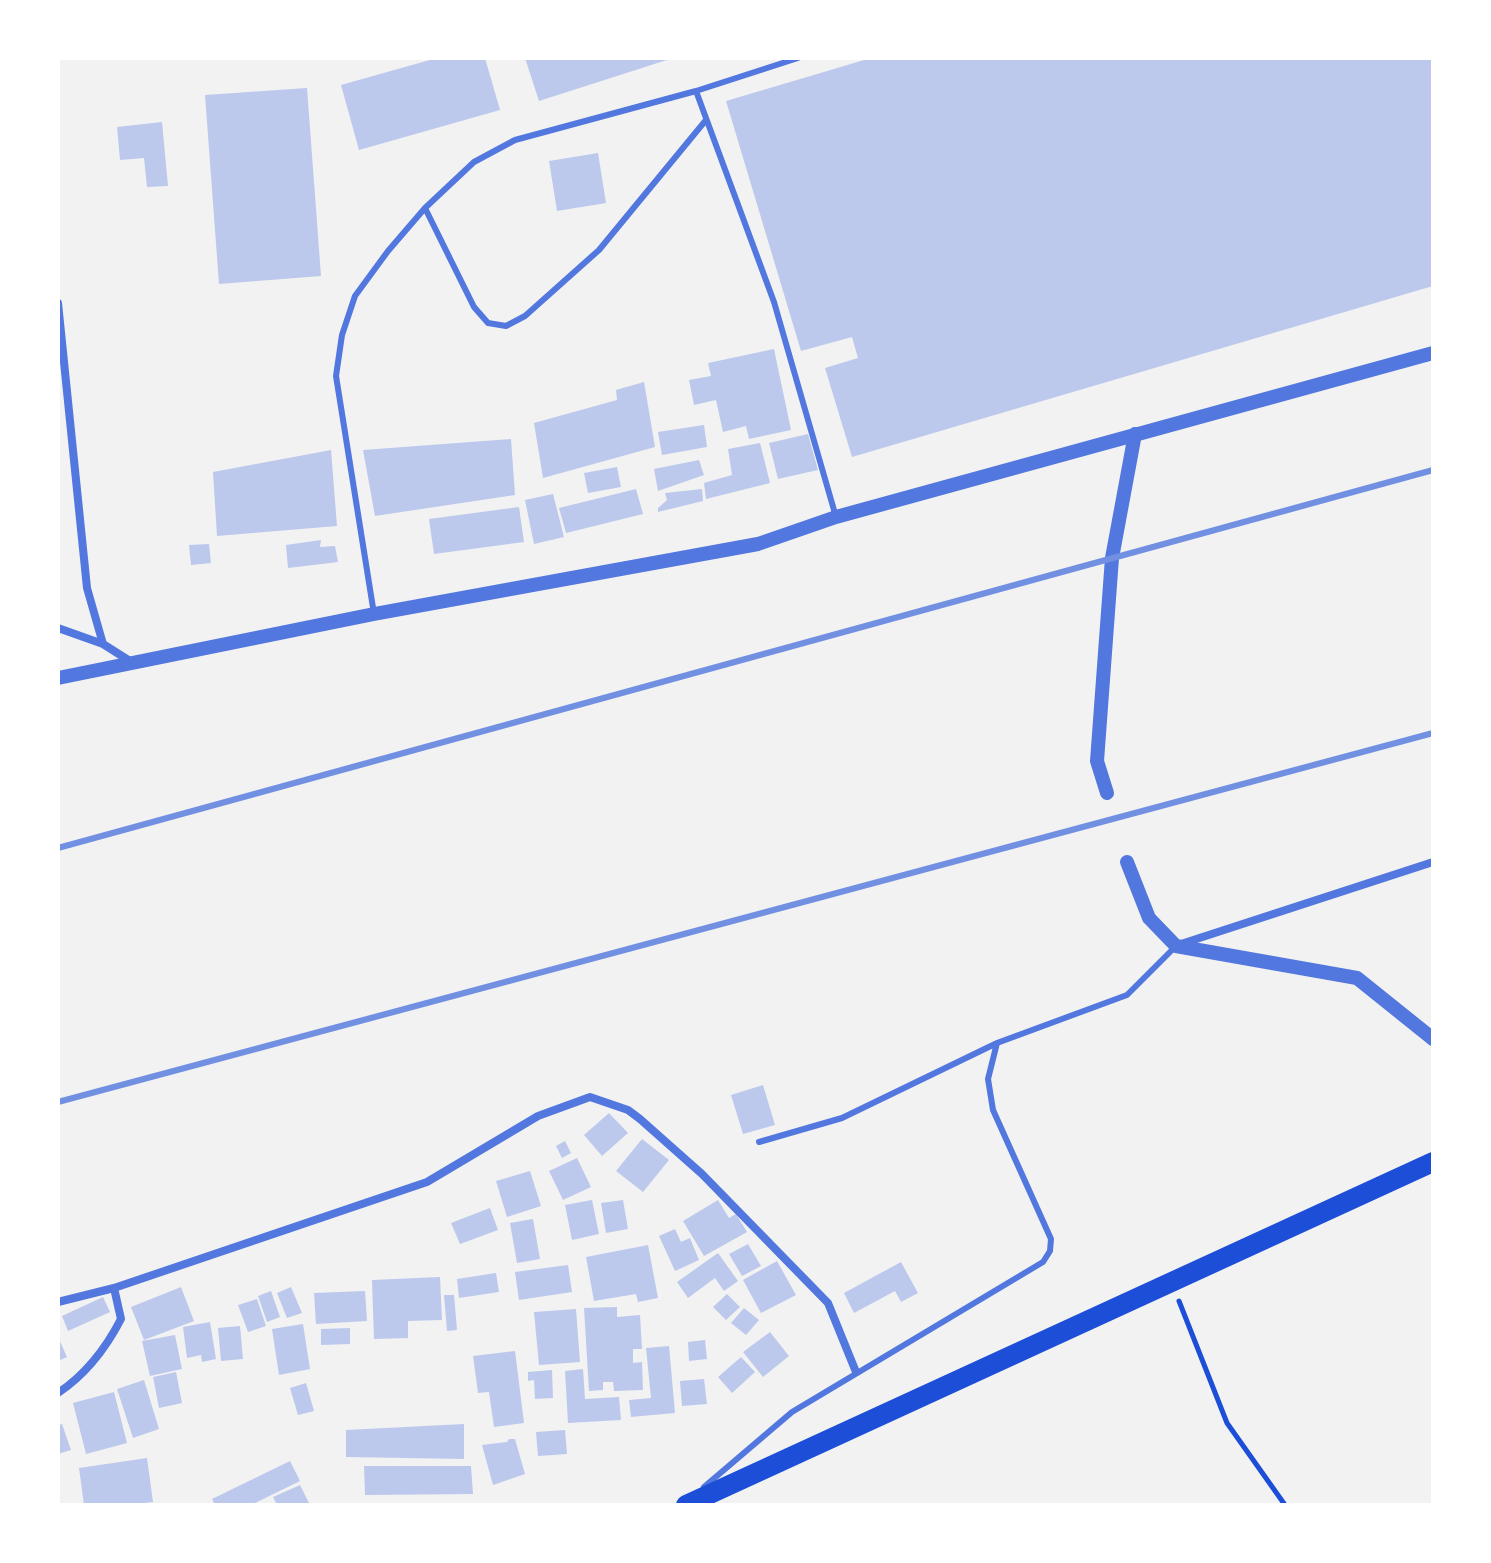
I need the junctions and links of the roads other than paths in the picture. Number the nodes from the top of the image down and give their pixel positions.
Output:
1 (798, 58) edge
2 (696, 91) junction
3 (706, 120) junction
4 (425, 208) junction
5 (58, 303) edge
6 (1433, 353) edge
7 (1135, 434) junction
8 (836, 517) junction
9 (374, 614) junction
10 (58, 628) edge
11 (103, 644) junction
12 (134, 663) junction
13 (58, 678) edge
14 (1107, 793) dead end
15 (1127, 862) dead end
16 (1433, 862) edge
17 (1176, 946) junction
18 (1433, 1039) edge
19 (997, 1043) junction
20 (759, 1142) dead end
21 (1433, 1162) edge
22 (114, 1288) junction
23 (58, 1302) edge
24 (856, 1372) junction
25 (58, 1393) edge
26 (685, 1505) edge

1 - 2 lane
2 - 3 lane
2 - 4 lane
3 - 4 lane
3 - 8 lane
4 - 9 lane
5 - 11 street
6 - 7 street
7 - 8 street
7 - 14 street
8 - 9 street
9 - 12 street
10 - 11 street
11 - 12 street
12 - 13 street
15 - 17 street
16 - 17 street
17 - 18 street
17 - 19 lane
19 - 20 lane
19 - 24 lane
21 - 26 main road
22 - 23 street
22 - 24 street
22 - 25 street
24 - 26 lane

